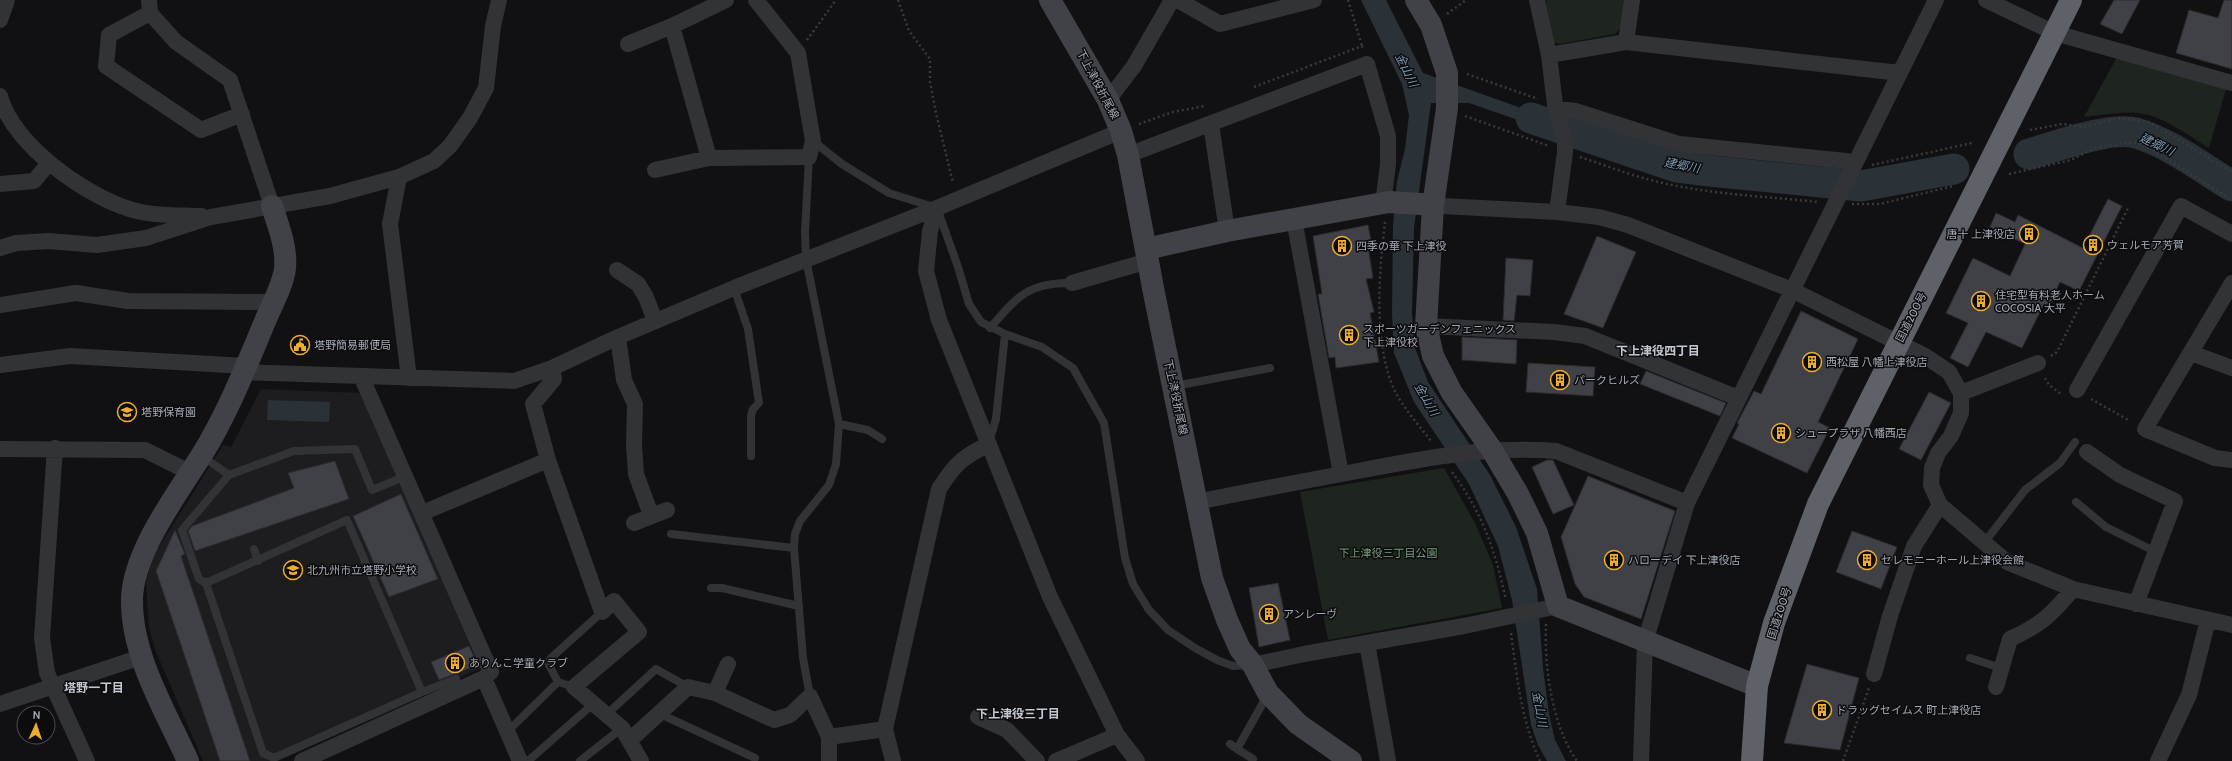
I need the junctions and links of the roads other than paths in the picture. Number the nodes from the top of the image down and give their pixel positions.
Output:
1 (7, 0) edge
2 (499, 0) edge
3 (726, 0) edge
4 (756, 0) edge
5 (1050, 0) edge
6 (1172, 0) edge
7 (1178, 0) edge
8 (1314, 0) edge
9 (1416, 0) edge
10 (1537, 0) edge
11 (1632, 0) edge
12 (1936, 0) edge
13 (1986, 0) edge
14 (2071, 0) edge
15 (149, 7) edge
16 (0, 20) edge
17 (672, 26) junction
18 (2055, 33) junction
19 (1626, 42) junction
20 (628, 44) dead end
21 (1548, 55) junction
22 (1900, 73) junction
23 (2232, 83) edge
24 (0, 96) edge
25 (1108, 100) junction
26 (1557, 110) junction
27 (242, 114) junction
28 (1211, 124) junction
29 (1122, 131) junction
30 (813, 141) junction
31 (1128, 155) junction
32 (810, 157) junction
33 (708, 158) junction
34 (49, 163) junction
35 (1853, 166) junction
36 (655, 170) dead end
37 (399, 177) junction
38 (0, 184) edge
39 (1386, 203) junction
40 (1427, 205) junction
41 (272, 206) junction
42 (937, 208) junction
43 (1557, 212) junction
44 (211, 217) junction
45 (1294, 219) junction
46 (1227, 231) junction
47 (2232, 234) edge
48 (0, 248) edge
49 (1147, 255) junction
50 (806, 259) junction
51 (617, 270) dead end
52 (1072, 283) joint
53 (2232, 283) edge
54 (734, 288) junction
55 (1792, 290) junction
56 (273, 302) junction
57 (0, 305) edge
58 (655, 321) junction
59 (1426, 326) junction
60 (990, 328) junction
61 (1005, 334) junction
62 (618, 337) junction
63 (1898, 342) junction
64 (2191, 353) junction
65 (2038, 363) road end
66 (0, 365) edge
67 (552, 368) junction
68 (1270, 368) dead end
69 (2232, 368) edge
70 (244, 369) junction
71 (362, 376) junction
72 (409, 378) junction
73 (1174, 386) junction
74 (2077, 390) road end
75 (1961, 393) junction
76 (1738, 398) junction
77 (839, 424) junction
78 (882, 439) dead end
79 (989, 444) junction
80 (2081, 447) joint
81 (0, 448) edge
82 (55, 448) junction
83 (1487, 450) junction
84 (751, 456) dead end
85 (548, 460) junction
86 (2232, 460) edge
87 (195, 464) junction
88 (229, 474) junction
89 (1341, 474) junction
90 (406, 476) junction
91 (1197, 502) junction
92 (2076, 502) dead end
93 (1687, 503) junction
94 (1940, 505) junction
95 (667, 510) dead end
96 (422, 513) junction
97 (651, 515) junction
98 (634, 523) dead end
99 (671, 534) dead end
100 (1984, 542) junction
101 (794, 548) junction
102 (254, 549) dead end
103 (2156, 552) junction
104 (258, 560) junction
105 (206, 583) junction
106 (711, 588) dead end
107 (2073, 589) junction
108 (2136, 604) junction
109 (799, 606) junction
110 (1549, 607) junction
111 (602, 612) junction
112 (2208, 620) junction
113 (2232, 625) edge
114 (1645, 642) junction
115 (1367, 644) junction
116 (141, 657) junction
117 (1970, 658) dead end
118 (728, 664) dead end
119 (1253, 665) junction
120 (2001, 668) junction
121 (1874, 674) road end
122 (484, 678) junction
123 (456, 679) dead end
124 (558, 682) junction
125 (1758, 686) junction
126 (54, 687) junction
127 (574, 687) junction
128 (688, 687) junction
129 (1996, 687) dead end
130 (422, 692) junction
131 (715, 693) junction
132 (1268, 693) junction
133 (810, 696) junction
134 (0, 704) edge
135 (593, 704) junction
136 (658, 713) junction
137 (606, 715) junction
138 (978, 717) dead end
139 (377, 720) junction
140 (885, 729) junction
141 (353, 731) junction
142 (508, 731) junction
143 (626, 734) junction
144 (1117, 735) junction
145 (829, 737) junction
146 (755, 758) dead end
147 (1253, 759) dead end
148 (639, 760) edge
149 (87, 761) edge
150 (188, 761) edge
151 (302, 761) edge
152 (520, 761) edge
153 (528, 761) edge
154 (580, 761) edge
155 (829, 761) edge
156 (892, 761) edge
157 (1037, 761) edge
158 (1056, 761) edge
159 (1137, 761) edge
160 (1351, 761) edge
161 (1388, 761) edge
162 (1641, 761) edge
163 (1752, 761) edge
164 (2158, 761) edge

1 - 16 street
2 - 37 street
3 - 17 street
4 - 30 street
5 - 25 street, 下上津役折尾線
6 - 25 street
7 - 8 street
9 - 40 street
10 - 21 street
11 - 19 street
12 - 22 street
13 - 18 street
14 - 18 highway, 国道200号
15 - 27 street
15 - 27 street
17 - 20 street
17 - 33 street
18 - 23 street
18 - 63 highway, 国道200号
19 - 21 street
19 - 22 street
21 - 26 street
22 - 35 street
24 - 34 street
25 - 29 street, 下上津役折尾線
26 - 35 street
26 - 43 street
27 - 41 street
28 - 31 street
28 - 39 street
28 - 46 street
29 - 31 street, 下上津役折尾線
29 - 42 street
30 - 32 street
30 - 42 lane
31 - 49 street, 下上津役折尾線
32 - 33 street
32 - 50 lane
33 - 36 street
34 - 38 street
34 - 44 street
35 - 55 street
37 - 41 street
37 - 72 street
39 - 40 street
39 - 45 street
40 - 43 street
40 - 59 street
41 - 44 street
41 - 56 street
42 - 50 street
42 - 60 lane
42 - 79 street
43 - 55 street
44 - 48 street
45 - 46 street
45 - 89 street
46 - 49 street
47 - 74 street
49 - 52 street
49 - 73 street, 下上津役折尾線
50 - 54 street
50 - 77 lane
51 - 58 street
52 - 60 lane
53 - 64 street
54 - 58 street
54 - 84 lane
55 - 63 street
55 - 76 street
56 - 57 street
56 - 70 street
58 - 62 street
59 - 76 street
59 - 83 street
60 - 61 lane
61 - 79 lane
61 - 119 lane
62 - 67 street
62 - 97 street
63 - 75 street
63 - 125 highway, 国道200号
64 - 69 street
64 - 86 street
65 - 75 street
66 - 70 street
67 - 72 street
67 - 85 street
68 - 73 lane
70 - 71 street
70 - 87 street
71 - 72 street
71 - 90 street
73 - 91 street, 下上津役折尾線
75 - 94 street
76 - 93 street
77 - 78 lane
77 - 101 lane
79 - 140 street
79 - 144 street
80 - 100 lane
80 - 103 street
81 - 82 street
82 - 87 street
82 - 126 street
83 - 89 street
83 - 93 street
83 - 110 street
85 - 96 street
85 - 111 street
87 - 88 lane
87 - 116 street
88 - 90 lane
88 - 105 lane
89 - 91 street
90 - 96 street
91 - 119 street, 下上津役折尾線
92 - 103 lane
93 - 114 street
94 - 100 street
94 - 121 street
95 - 97 street
96 - 122 street
97 - 98 street
99 - 101 lane
100 - 107 street
101 - 109 lane
102 - 104 lane
103 - 108 street
104 - 105 lane
104 - 130 lane
105 - 141 lane
106 - 109 lane
107 - 108 street
107 - 120 street
108 - 112 street
109 - 133 lane
110 - 114 street
110 - 115 street
111 - 124 lane
111 - 127 street
112 - 113 street
112 - 164 street
114 - 125 street
114 - 162 street
115 - 119 street
115 - 161 street
116 - 126 street
116 - 150 street
117 - 120 lane
118 - 131 street
119 - 132 street, 下上津役折尾線
120 - 129 street
122 - 139 street
122 - 142 street
123 - 130 lane
124 - 127 lane
124 - 142 lane
125 - 163 highway, 国道200号
126 - 134 street
126 - 149 street
127 - 135 street
128 - 131 street
128 - 136 street
128 - 137 lane
130 - 139 lane
131 - 133 street
132 - 147 lane
132 - 160 street, 下上津役折尾線
133 - 145 street
135 - 137 street
135 - 153 lane
136 - 143 street
136 - 146 lane
137 - 143 street
138 - 157 street
139 - 141 street
140 - 145 street
140 - 156 street
141 - 151 street
142 - 152 street
143 - 148 street
143 - 154 lane
144 - 158 street
144 - 159 street
145 - 155 street

